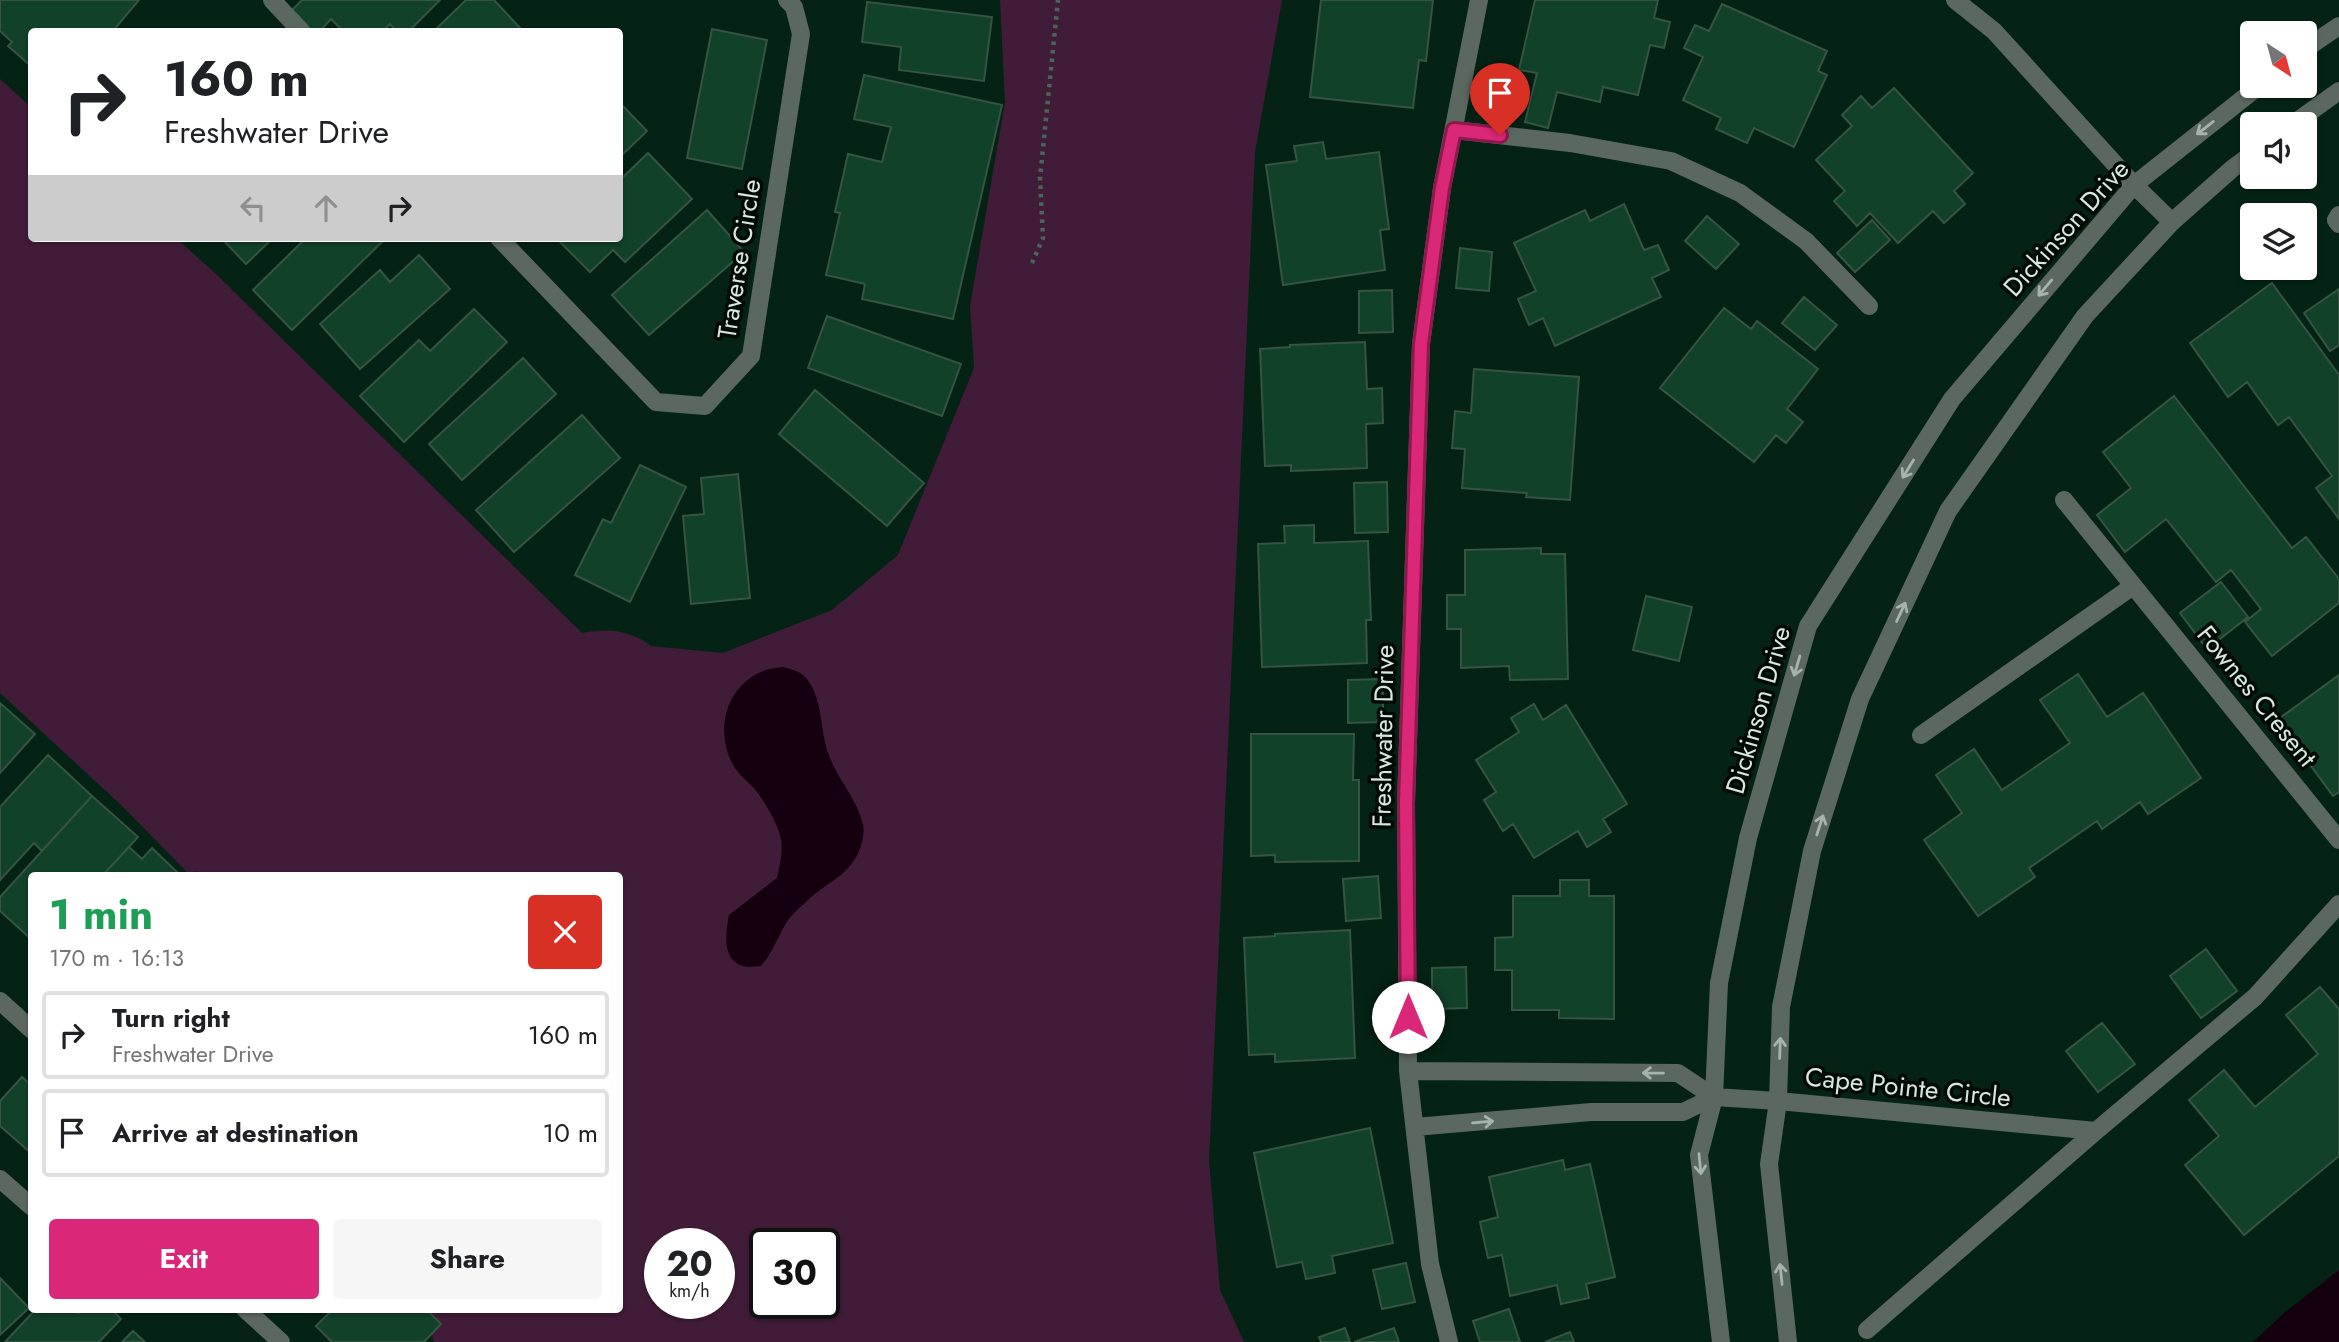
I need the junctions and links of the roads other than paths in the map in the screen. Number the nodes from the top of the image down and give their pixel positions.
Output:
1 (272, 0) edge
2 (787, 0) edge
3 (1479, 0) edge
4 (1955, 0) edge
5 (2339, 26) edge
6 (298, 28) edge
7 (2317, 42) edge
8 (2339, 90) edge
9 (2244, 98) edge
10 (2309, 112) edge
11 (1454, 130) junction
12 (2240, 162) edge
13 (2134, 185) junction
14 (2172, 222) junction
15 (503, 242) edge
16 (1868, 306) dead end
17 (2064, 500) dead end
18 (2133, 586) junction
19 (1921, 735) dead end
20 (2339, 840) edge
21 (2339, 904) edge
22 (0, 1000) edge
23 (28, 1026) edge
24 (1408, 1071) junction
25 (1714, 1097) junction
26 (1778, 1101) junction
27 (1415, 1127) junction
28 (2096, 1131) junction
29 (0, 1179) edge
30 (28, 1204) edge
31 (249, 1313) edge
32 (1867, 1330) dead end
33 (281, 1342) edge
34 (1449, 1342) edge
35 (1721, 1342) edge
36 (1788, 1342) edge

1 - 6 street
2 - 15 street, Traverse Circle
3 - 11 street, Freshwater Drive
4 - 13 street
5 - 7 street
8 - 10 street
9 -> 13 street, Dickinson Drive
11 - 16 street
11 - 24 street, Freshwater Drive
12 - 14 street
13 - 14 street
13 -> 25 street, Dickinson Drive
26 -> 14 street
17 - 18 street, Fownes Cresent
18 - 19 street
18 - 20 street, Fownes Cresent
21 - 28 street
22 - 23 street
25 -> 24 street
24 - 27 street, Freshwater Drive
25 - 26 street, Cape Pointe Circle
27 -> 25 street, Cape Pointe Circle
25 -> 35 street, Dickinson Drive
26 - 28 street, Cape Pointe Circle
36 -> 26 street
27 - 34 street, Freshwater Drive
28 - 32 street
29 - 30 street
31 - 33 street

